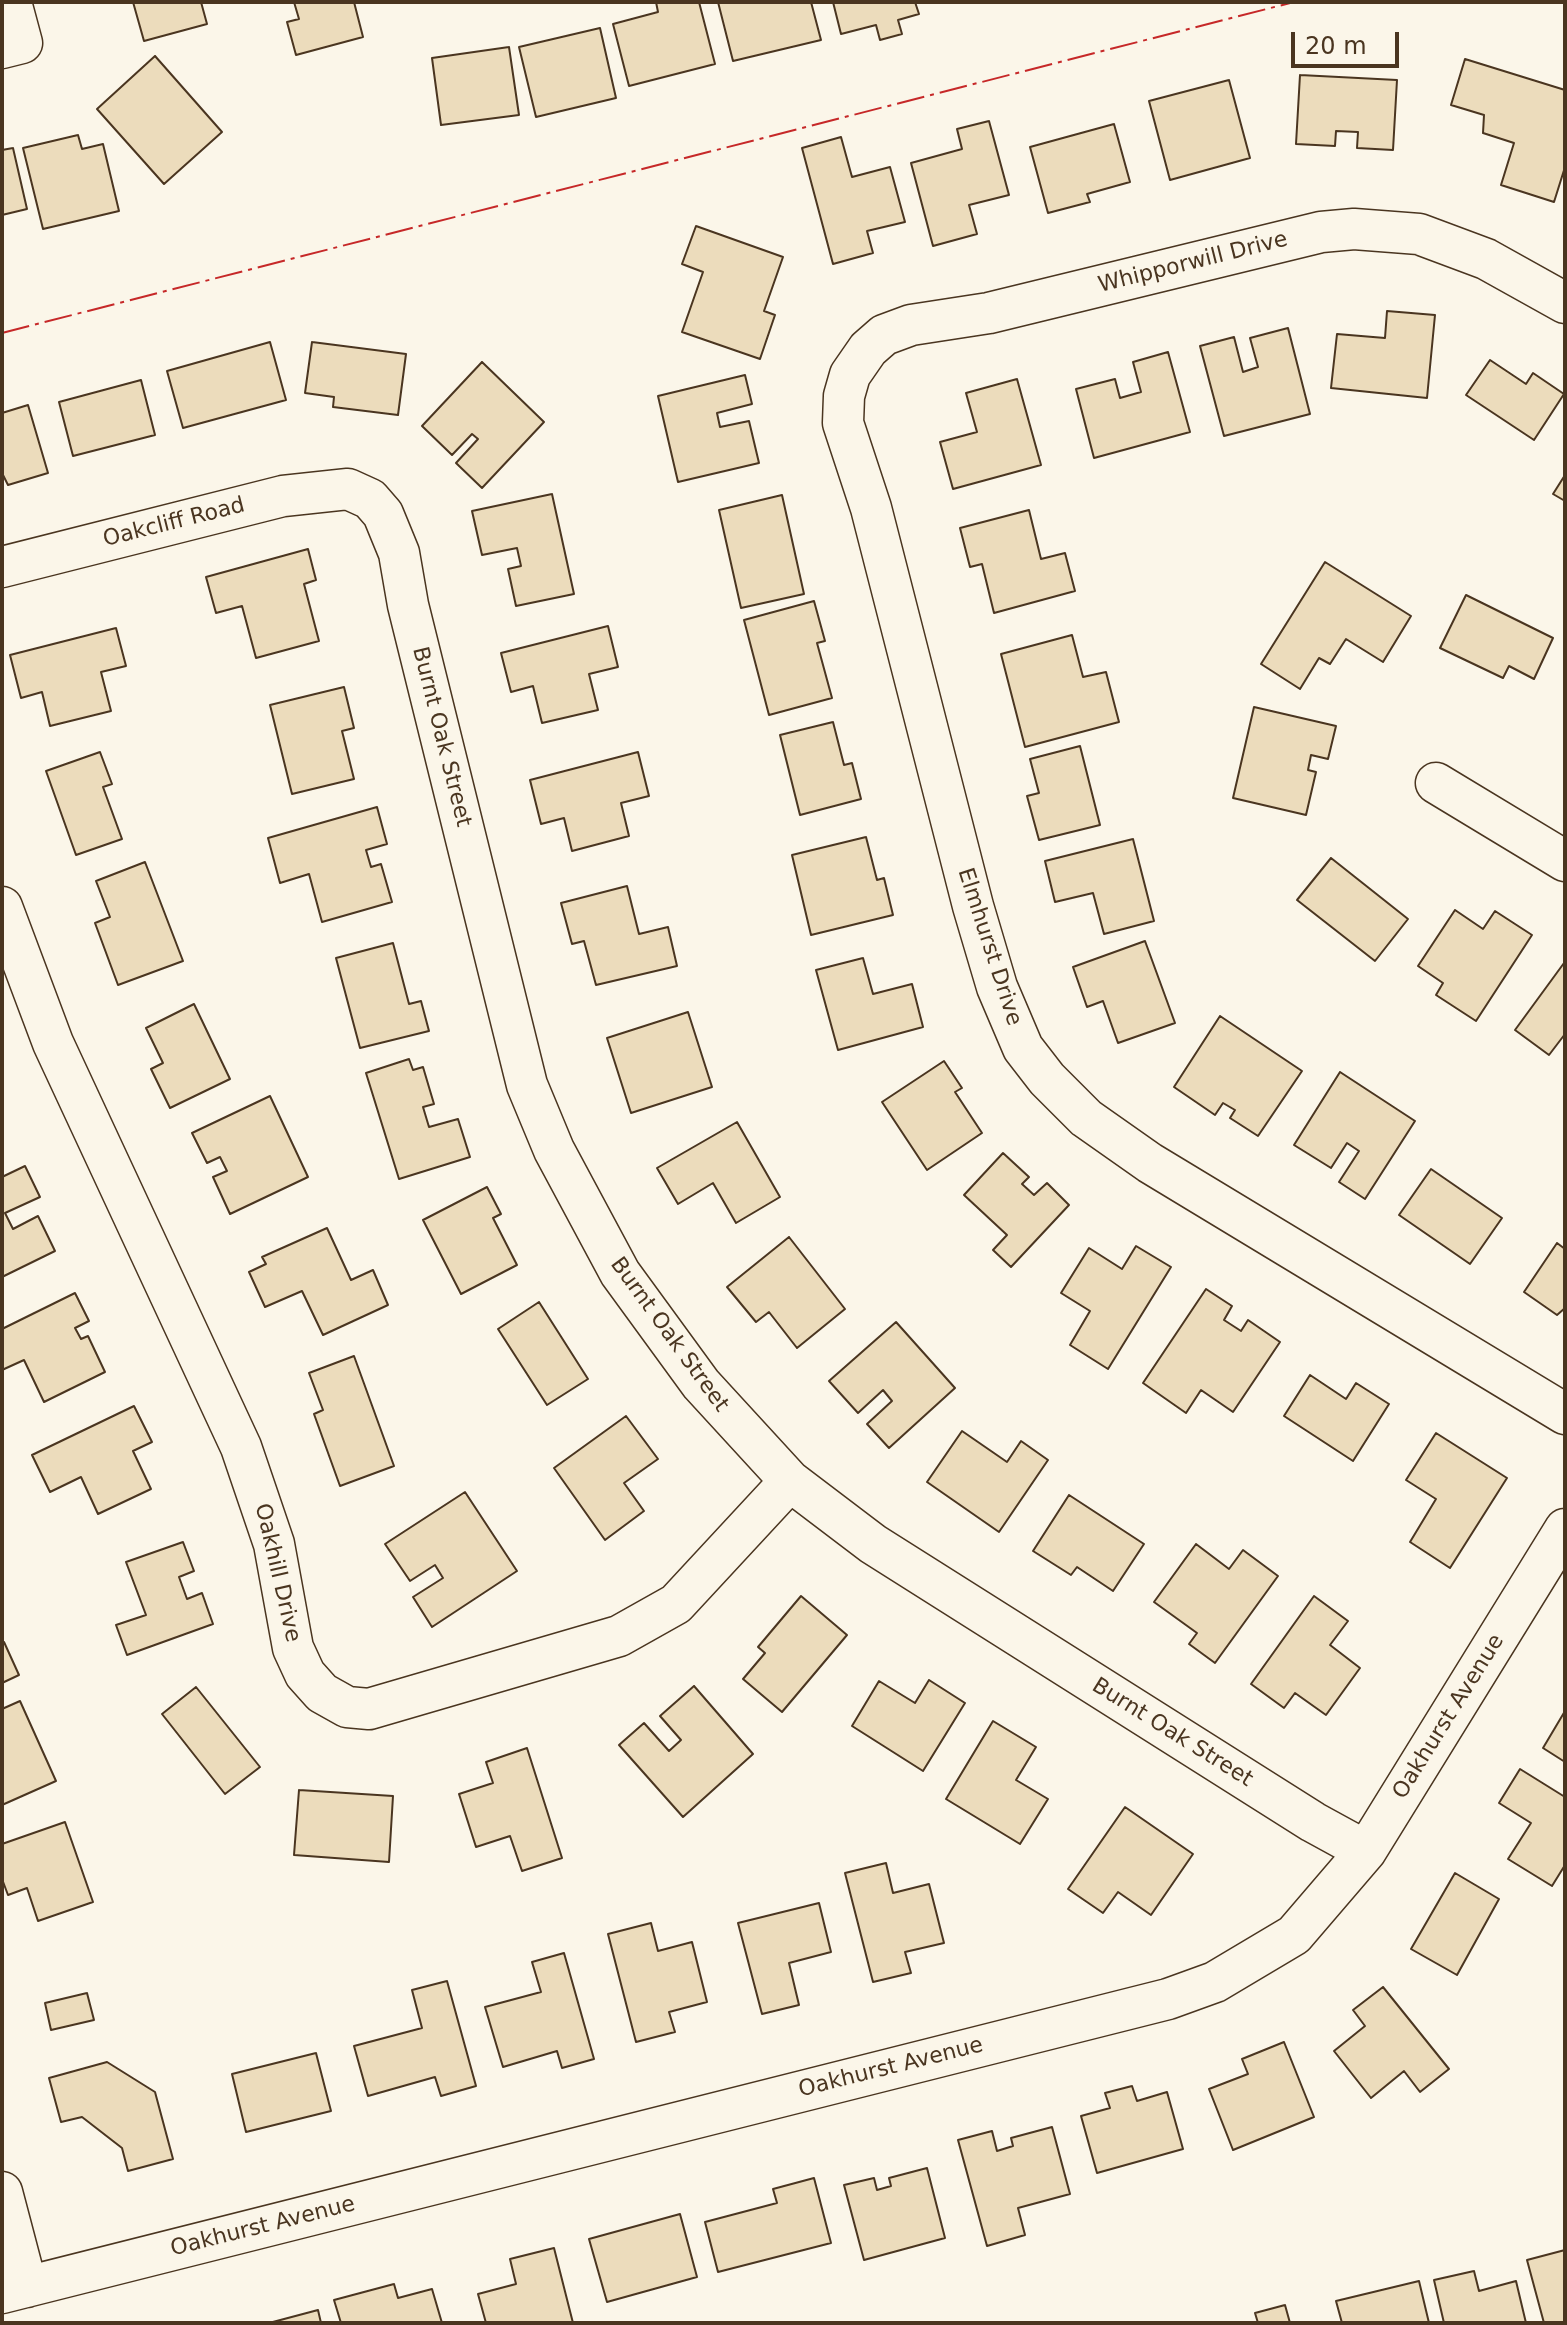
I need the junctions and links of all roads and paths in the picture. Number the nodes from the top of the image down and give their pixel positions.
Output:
1 (11, 2) edge
2 (12, 45) edge
3 (1565, 303) edge
4 (844, 396) joint
5 (348, 489) joint
6 (2, 567) edge
7 (1436, 783) dead end
8 (1565, 861) edge
9 (2, 907) edge
10 (1565, 1414) edge
11 (790, 1481) junction
12 (1565, 1529) edge
13 (1366, 1851) junction
14 (2, 2192) edge
15 (14, 2290) edge

1 - 2 street
3 - 4 street, Whipporwill Drive
4 - 10 street, Elmhurst Drive
5 - 6 street, Oakcliff Road
5 - 11 street, Burnt Oak Street
7 - 8 street
9 - 11 street, Oakhill Drive
11 - 13 street, Burnt Oak Street
12 - 13 street, Oakhurst Avenue
13 - 15 street, Oakhurst Avenue
14 - 15 street

